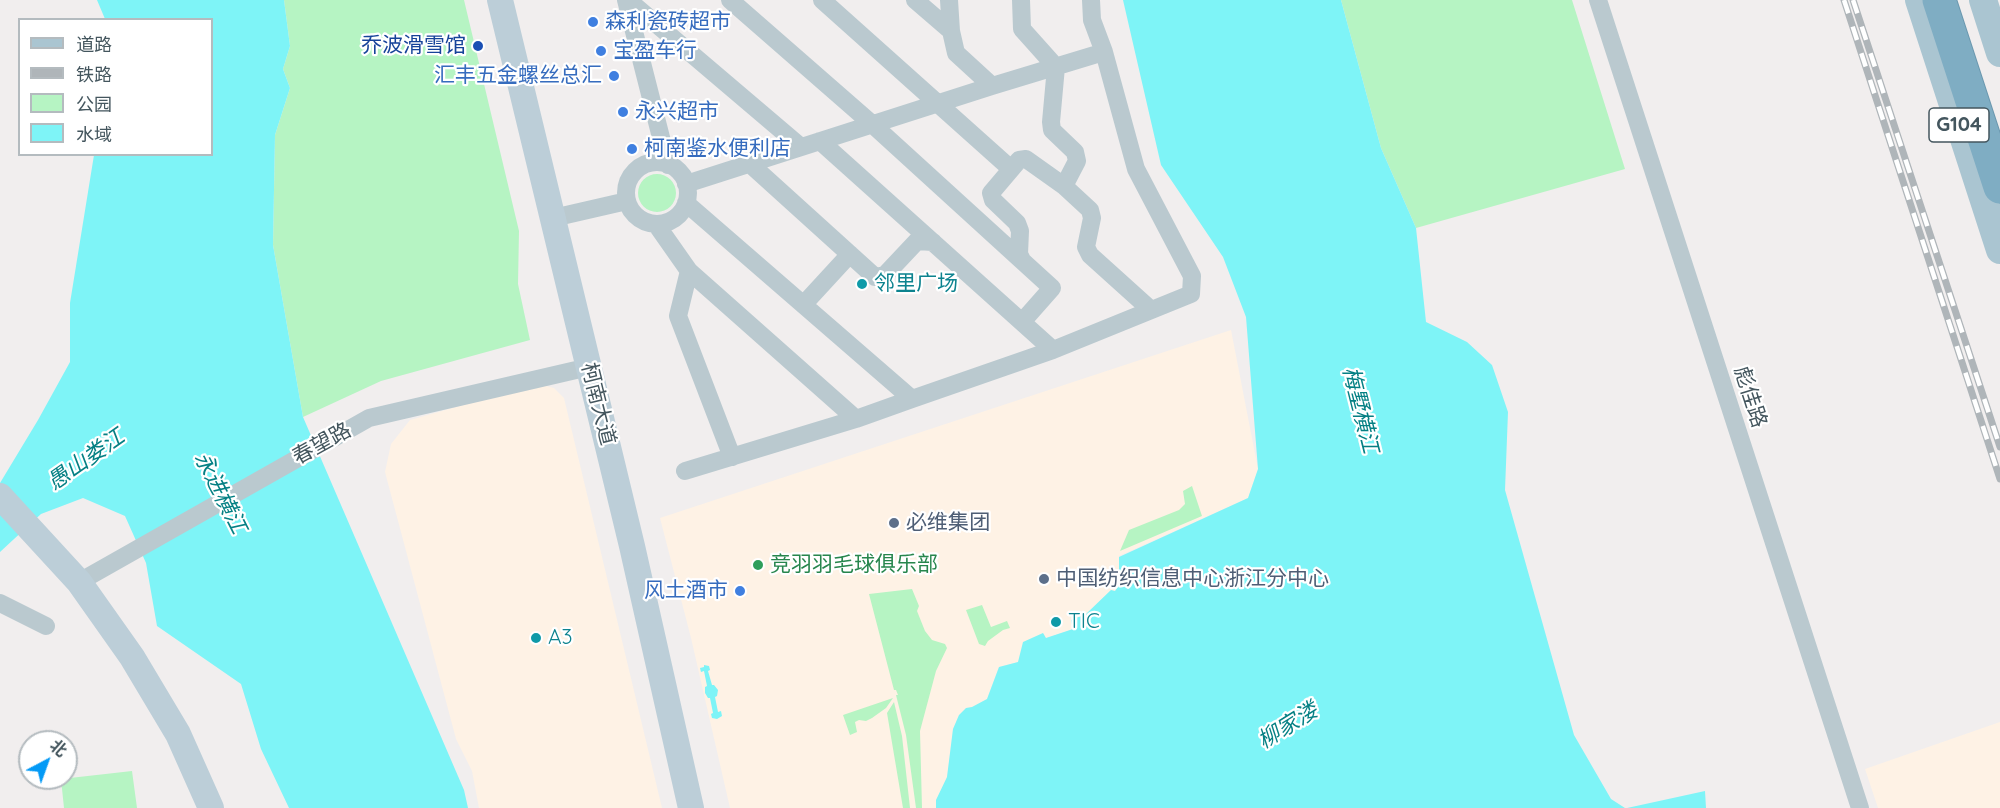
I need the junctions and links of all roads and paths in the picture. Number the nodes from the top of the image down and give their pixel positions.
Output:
1 (501, 0) edge
2 (627, 0) edge
3 (730, 0) edge
4 (822, 0) edge
5 (915, 0) edge
6 (949, 0) edge
7 (1021, 0) edge
8 (1091, 0) edge
9 (1598, 0) edge
10 (1919, 0) edge
11 (1939, 0) edge
12 (1963, 0) edge
13 (1983, 0) edge
14 (951, 31) junction
15 (1104, 52) junction
16 (2000, 53) edge
17 (1056, 67) junction
18 (992, 86) junction
19 (939, 103) junction
20 (2000, 115) edge
21 (872, 124) junction
22 (820, 141) junction
23 (801, 147) junction
24 (750, 163) junction
25 (668, 165) junction
26 (1011, 169) junction
27 (686, 184) junction
28 (1064, 186) junction
29 (2000, 187) edge
30 (627, 201) junction
31 (686, 203) junction
32 (553, 218) junction
33 (656, 224) junction
34 (933, 242) junction
35 (2000, 250) edge
36 (850, 254) junction
37 (1022, 260) junction
38 (689, 271) junction
39 (804, 304) junction
40 (1151, 310) junction
41 (1022, 322) junction
42 (1053, 350) junction
43 (589, 367) junction
44 (912, 399) junction
45 (856, 419) junction
46 (732, 457) junction
47 (685, 471) dead end
48 (0, 496) edge
49 (79, 582) junction
50 (0, 603) edge
51 (46, 626) dead end
52 (211, 808) edge
53 (691, 808) edge
54 (1860, 808) edge

1 - 32 main road, 柯南大道
2 - 23 street
2 - 25 street
3 - 21 street
4 - 19 street
5 - 14 street
6 - 14 street
7 - 17 street
8 - 15 street
9 - 54 street, 彪佳路
10 - 35 main road, G104
11 - 29 highway
12 - 20 highway
13 - 16 main road
14 - 18 street
15 - 17 street
15 - 40 street
17 - 18 street
17 - 28 street
18 - 19 street
19 - 21 street
19 - 26 street
21 - 22 street
21 - 37 street
22 - 23 street
22 - 34 street
23 - 24 street
24 - 27 street
24 - 36 street
25 - 27 street
25 - 30 street
26 - 28 street
26 - 37 street
27 - 31 street
28 - 40 street
30 - 32 street
30 - 33 street
31 - 33 street
31 - 39 street
32 - 43 main road, 柯南大道
33 - 38 street
34 - 36 street
34 - 41 street
36 - 39 street
37 - 41 street
38 - 45 street
38 - 46 street
39 - 44 street
40 - 42 street
41 - 42 street
42 - 44 street
43 - 49 street, 春望路
43 - 53 main road, 柯南大道
44 - 45 street
45 - 46 street
46 - 47 street
48 - 49 main road
49 - 52 main road
50 - 51 street

